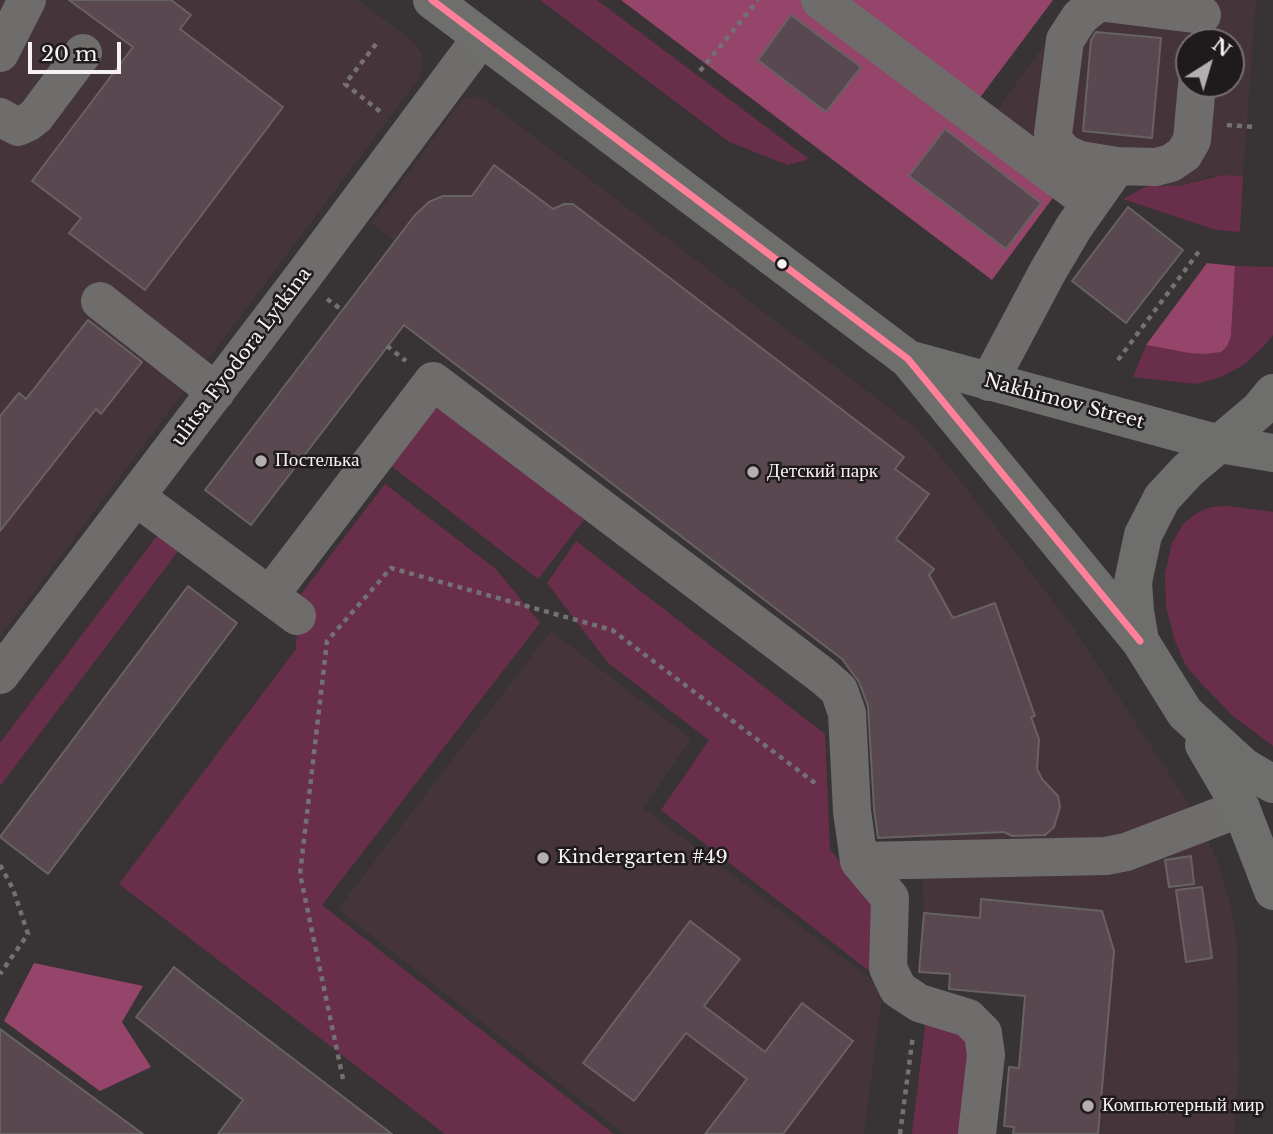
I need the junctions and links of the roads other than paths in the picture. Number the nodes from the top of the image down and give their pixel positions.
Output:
1 (27, 0) edge
2 (432, 0) edge
3 (820, 0) edge
4 (1100, 1) edge
5 (1193, 14) edge
6 (481, 37) junction
7 (0, 53) edge
8 (83, 53) dead end
9 (1196, 98) edge
10 (0, 117) edge
11 (1117, 166) junction
12 (1091, 203) junction
13 (100, 301) dead end
14 (908, 359) junction
15 (989, 382) junction
16 (216, 392) junction
17 (1273, 393) edge
18 (1220, 444) junction
19 (1273, 453) edge
20 (136, 497) junction
21 (1140, 641) junction
22 (0, 675) edge
23 (1185, 713) junction
24 (1273, 784) edge
25 (1241, 808) junction
26 (859, 861) junction
27 (1273, 891) edge
28 (977, 1134) edge

1 - 7 street
2 - 6 main road, Nakhimov Street
3 - 12 street
4 - 5 street
4 - 11 street
6 - 14 main road, Nakhimov Street
6 - 16 street, ulitsa Fyodora Lytkina
8 - 10 street
9 - 11 street
11 - 12 street
12 - 15 street
13 - 16 street
14 - 15 main road, Nakhimov Street
14 - 21 main road, Nakhimov Street
15 - 18 main road, Nakhimov Street
16 - 20 street, ulitsa Fyodora Lytkina
17 - 18 main road
18 - 19 main road, Nakhimov Street
18 - 21 main road
20 - 22 street, ulitsa Fyodora Lytkina
20 - 26 street
21 - 23 main road, Nakhimov Street
23 - 24 main road
23 - 25 main road
25 - 26 street
25 - 27 main road
26 - 28 street

